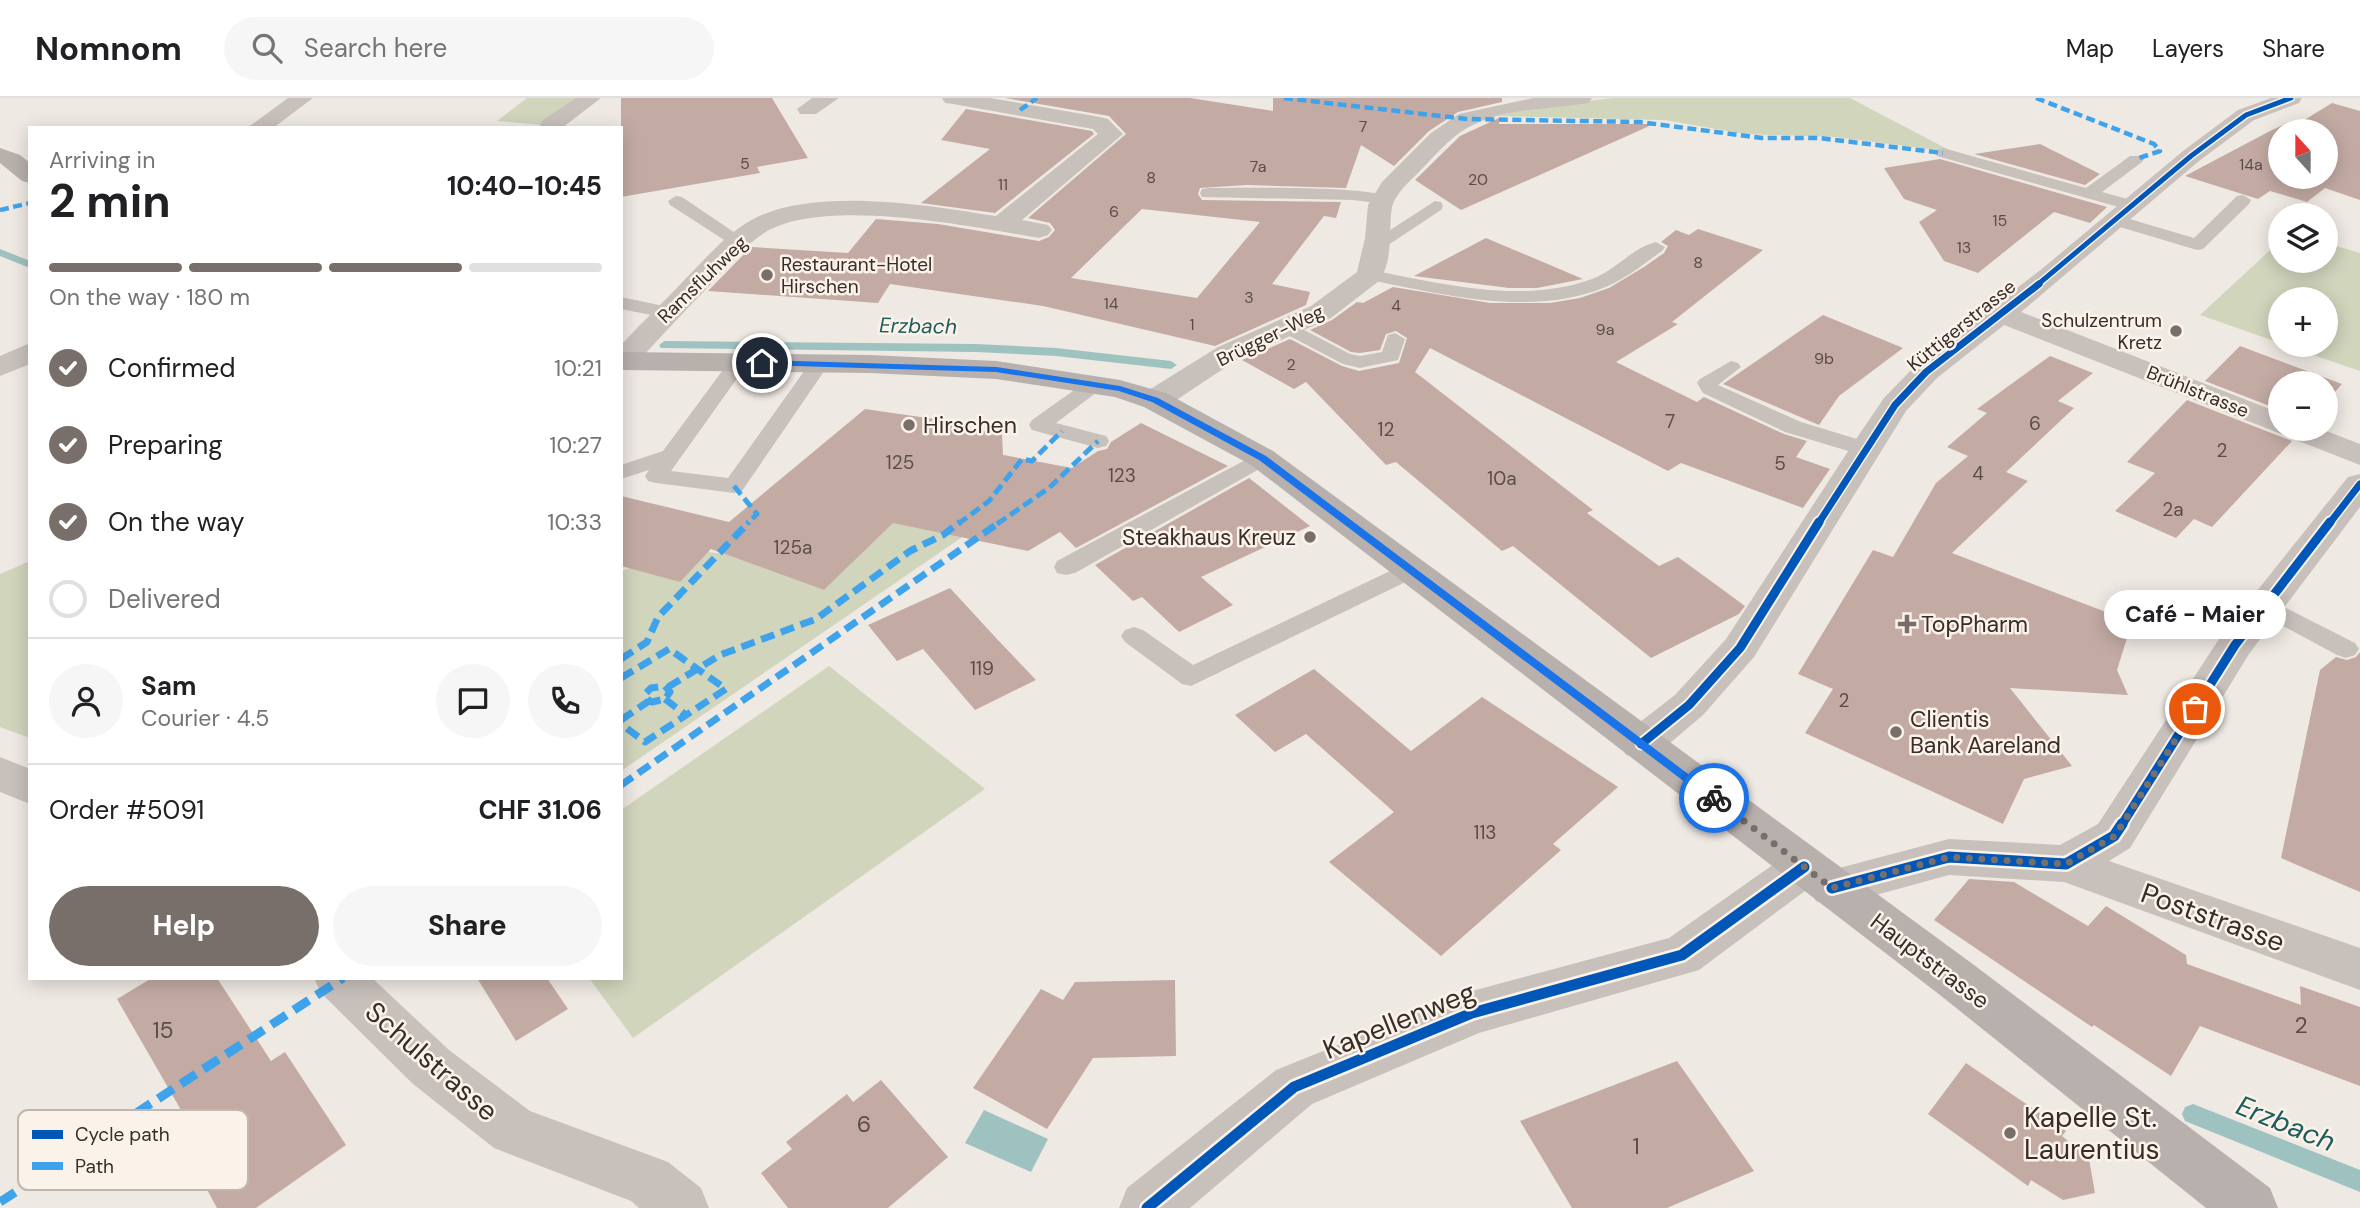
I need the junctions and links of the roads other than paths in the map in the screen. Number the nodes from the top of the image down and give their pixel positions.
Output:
1 (302, 98) edge
2 (590, 98) edge
3 (828, 98) edge
4 (953, 98) edge
5 (1581, 98) edge
6 (2291, 98) edge
7 (808, 109) dead end
8 (551, 125) dead end
9 (261, 126) edge
10 (1943, 153) dead end
11 (0, 155) edge
12 (2136, 159) dead end
13 (28, 174) edge
14 (1208, 193) dead end
15 (2090, 193) junction
16 (1384, 199) junction
17 (2243, 200) dead end
18 (676, 201) dead end
19 (1435, 206) dead end
20 (2125, 213) junction
21 (1001, 224) junction
22 (1039, 230) dead end
23 (738, 241) junction
24 (1376, 245) junction
25 (1656, 247) dead end
26 (1370, 275) junction
27 (623, 303) edge
28 (666, 312) junction
29 (1999, 313) junction
30 (1289, 328) junction
31 (1395, 339) dead end
32 (28, 353) edge
33 (623, 360) edge
34 (623, 361) edge
35 (738, 363) junction
36 (819, 363) junction
37 (0, 367) edge
38 (1731, 367) dead end
39 (1094, 384) junction
40 (1155, 400) junction
41 (2268, 419) edge
42 (1098, 441) dead end
43 (2324, 441) edge
44 (1865, 449) junction
45 (2360, 455) edge
46 (670, 456) junction
47 (1262, 458) junction
48 (623, 471) edge
49 (2360, 484) edge
50 (1066, 567) dead end
51 (1411, 569) junction
52 (2266, 606) junction
53 (1134, 636) dead end
54 (2346, 649) dead end
55 (1641, 744) junction
56 (0, 773) edge
57 (28, 787) edge
58 (2066, 864) junction
59 (1818, 877) junction
60 (2360, 969) edge
61 (340, 980) edge
62 (681, 1208) edge
63 (1147, 1208) edge
64 (2250, 1208) edge

1 - 9 street
2 - 8 street
3 - 7 street
4 - 21 street
5 - 16 street
6 - 20 street, Küttigerstrasse
10 - 15 lane
11 - 13 main road
12 - 15 lane
14 - 16 lane
15 - 20 lane
16 - 24 street
17 - 20 lane
18 - 23 lane
19 - 24 lane
20 - 29 street, Küttigerstrasse
21 - 22 street, Ramsfluhweg
21 - 23 street, Ramsfluhweg
23 - 28 street, Ramsfluhweg
24 - 26 street
25 - 26 lane
26 - 30 street, Brügger-Weg
27 - 28 lane
28 - 33 street, Ramsfluhweg
29 - 41 street, Brühlstrasse
29 - 44 street, Küttigerstrasse
30 - 31 lane
30 - 40 street, Brügger-Weg
32 - 37 street
34 - 35 main road, Hauptstrasse
35 - 36 main road, Hauptstrasse
35 - 46 lane
36 - 39 main road, Hauptstrasse
36 - 46 lane
38 - 44 lane
39 - 40 main road, Hauptstrasse
39 - 42 lane
40 - 47 main road, Hauptstrasse
43 - 45 street
44 - 55 street, Küttigerstrasse
46 - 48 lane
47 - 50 lane
47 - 51 main road, Hauptstrasse
49 - 52 street
51 - 53 lane
51 - 55 main road, Hauptstrasse
52 - 54 lane
52 - 58 street
55 - 59 main road, Hauptstrasse
56 - 57 street
58 - 59 street, Poststrasse
58 - 60 street, Poststrasse
59 - 63 street, Kapellenweg
59 - 64 main road, Hauptstrasse
61 - 62 street, Schulstrasse

